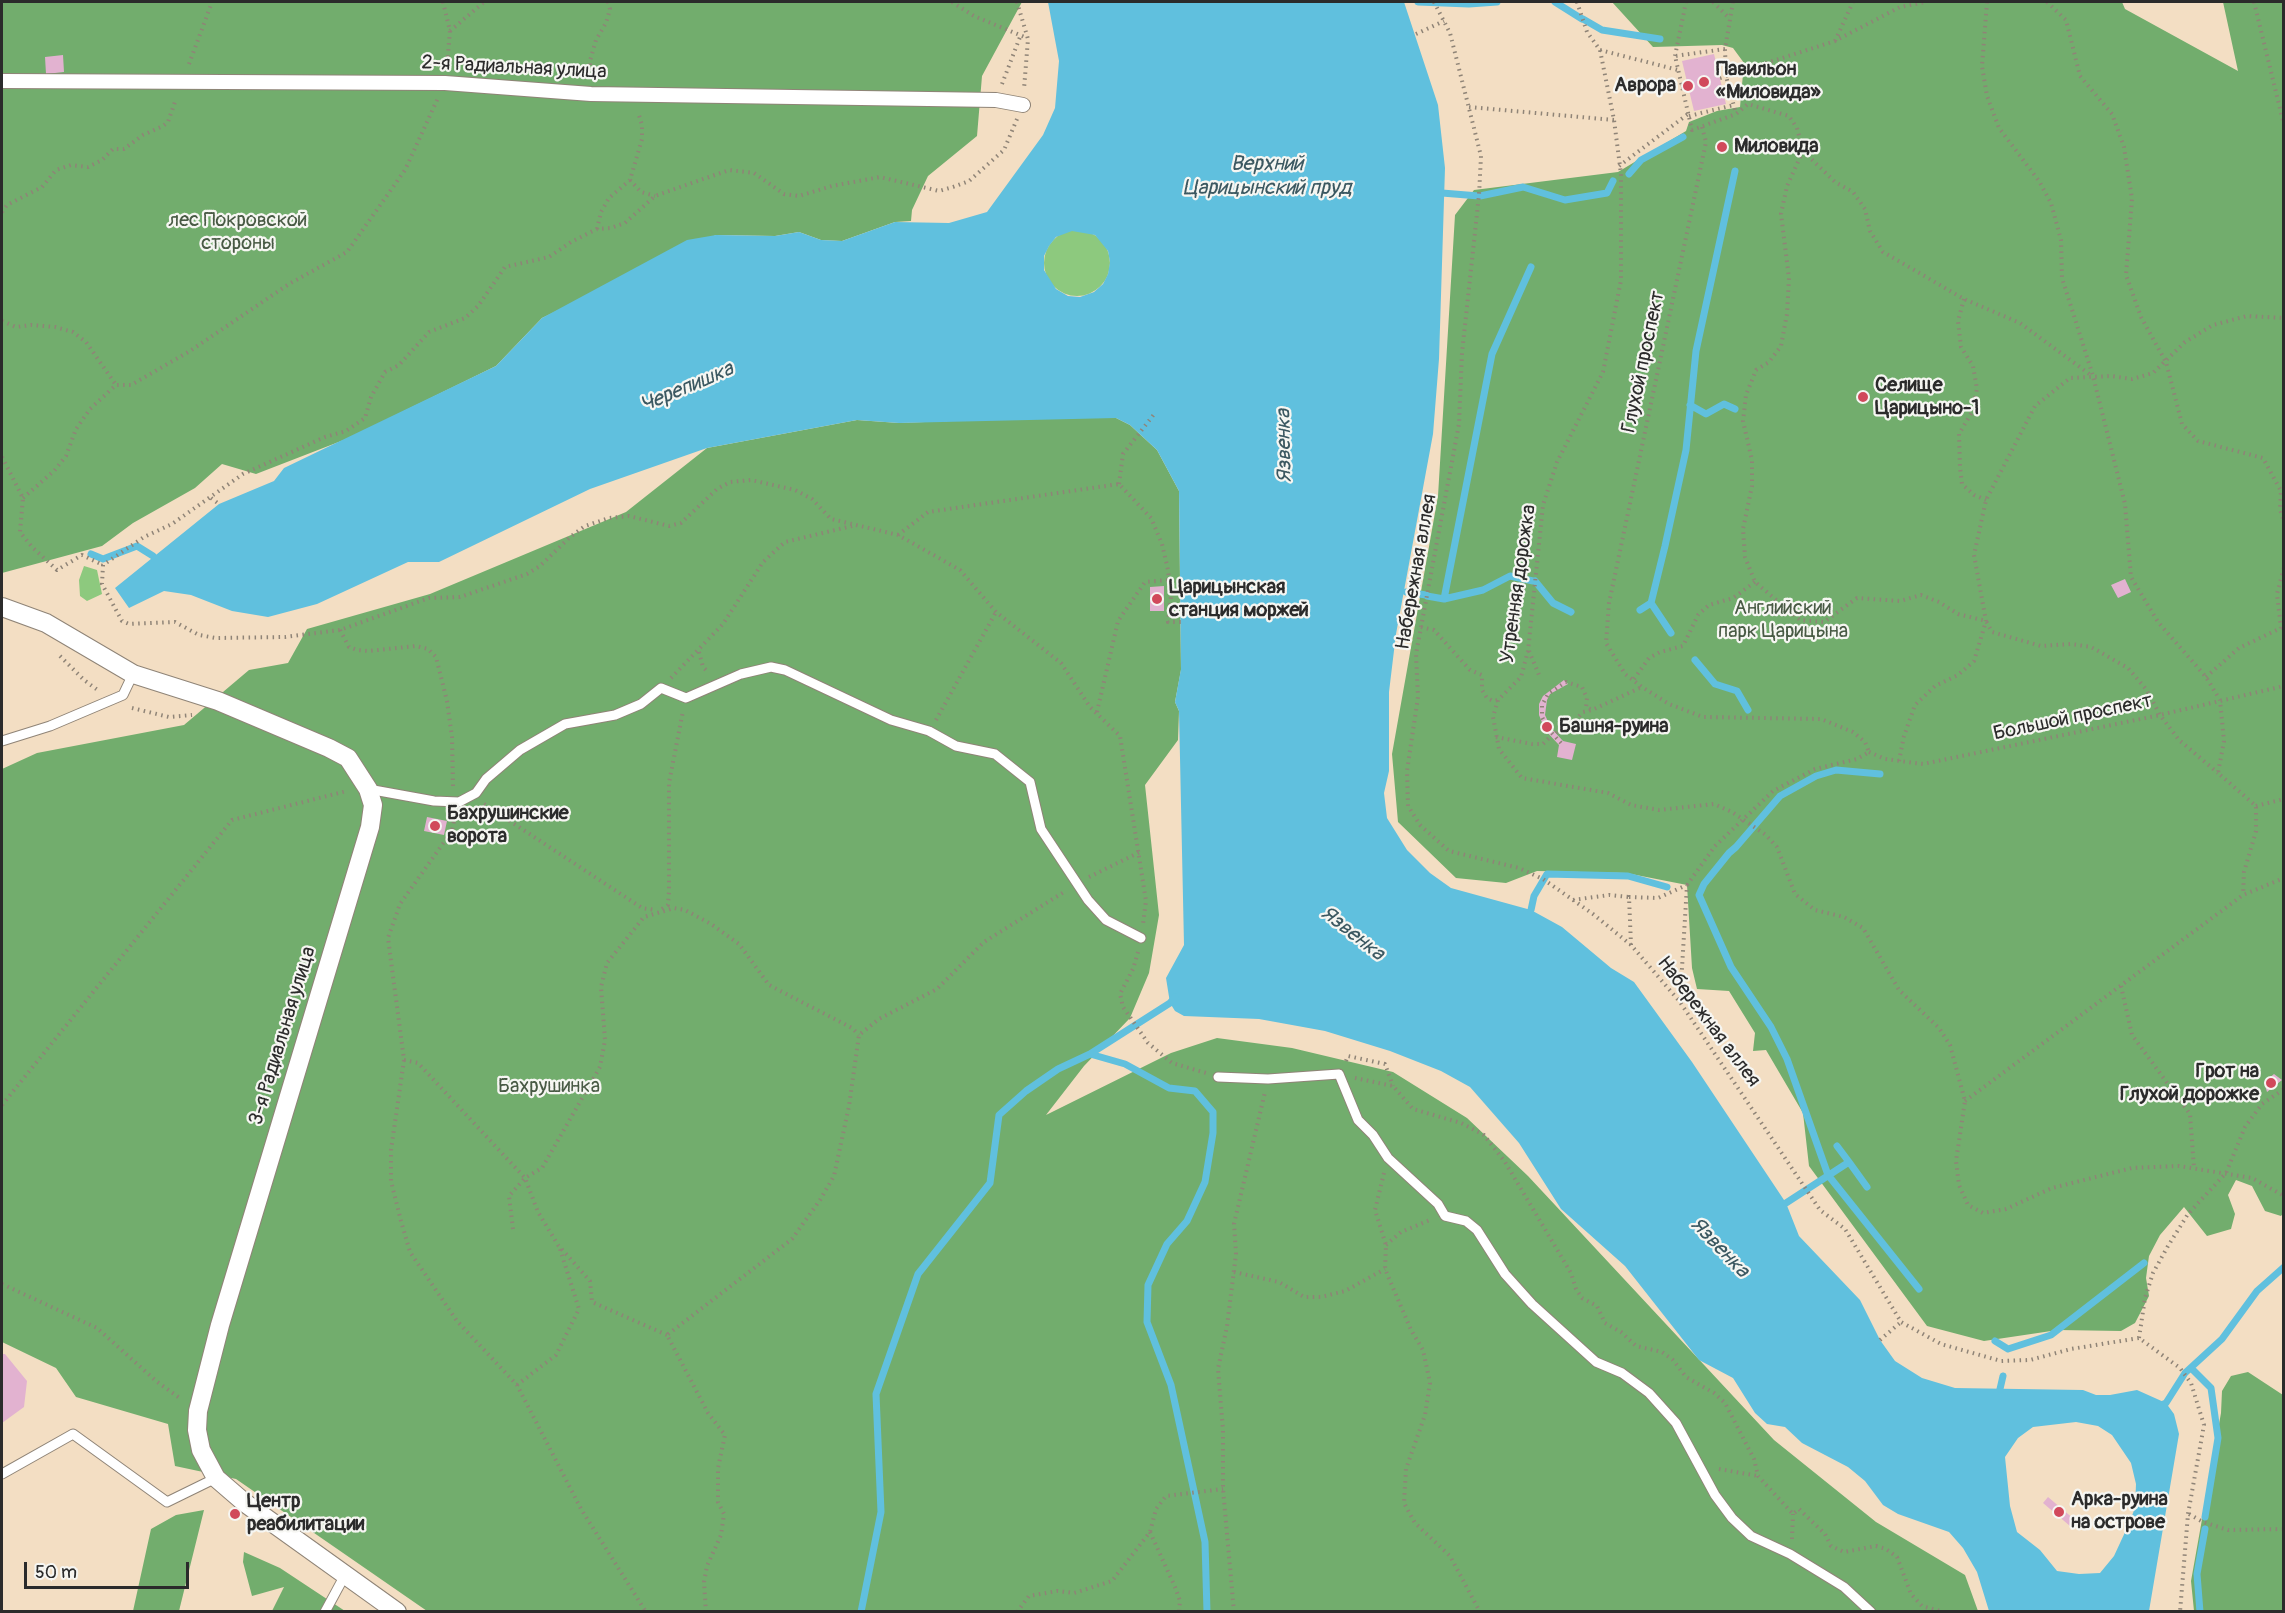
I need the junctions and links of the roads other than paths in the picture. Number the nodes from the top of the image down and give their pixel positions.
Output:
1 (2, 81) edge
2 (1023, 105) road end
3 (2, 607) edge
4 (133, 674) junction
5 (2, 741) edge
6 (362, 789) junction
7 (1141, 938) road end
8 (1218, 1077) road end
9 (2, 1474) edge
10 (216, 1478) junction
11 (345, 1575) junction
12 (325, 1611) edge
13 (397, 1611) edge
14 (1871, 1611) edge

1 - 2 street, 2-я Радиальная улица
3 - 4 street, 3-я Радиальная улица
4 - 5 lane
4 - 6 street, 3-я Радиальная улица
6 - 7 lane
6 - 10 street, 3-я Радиальная улица
8 - 14 lane
9 - 10 lane
10 - 11 street, 3-я Радиальная улица
11 - 12 lane
11 - 13 street, 3-я Радиальная улица

